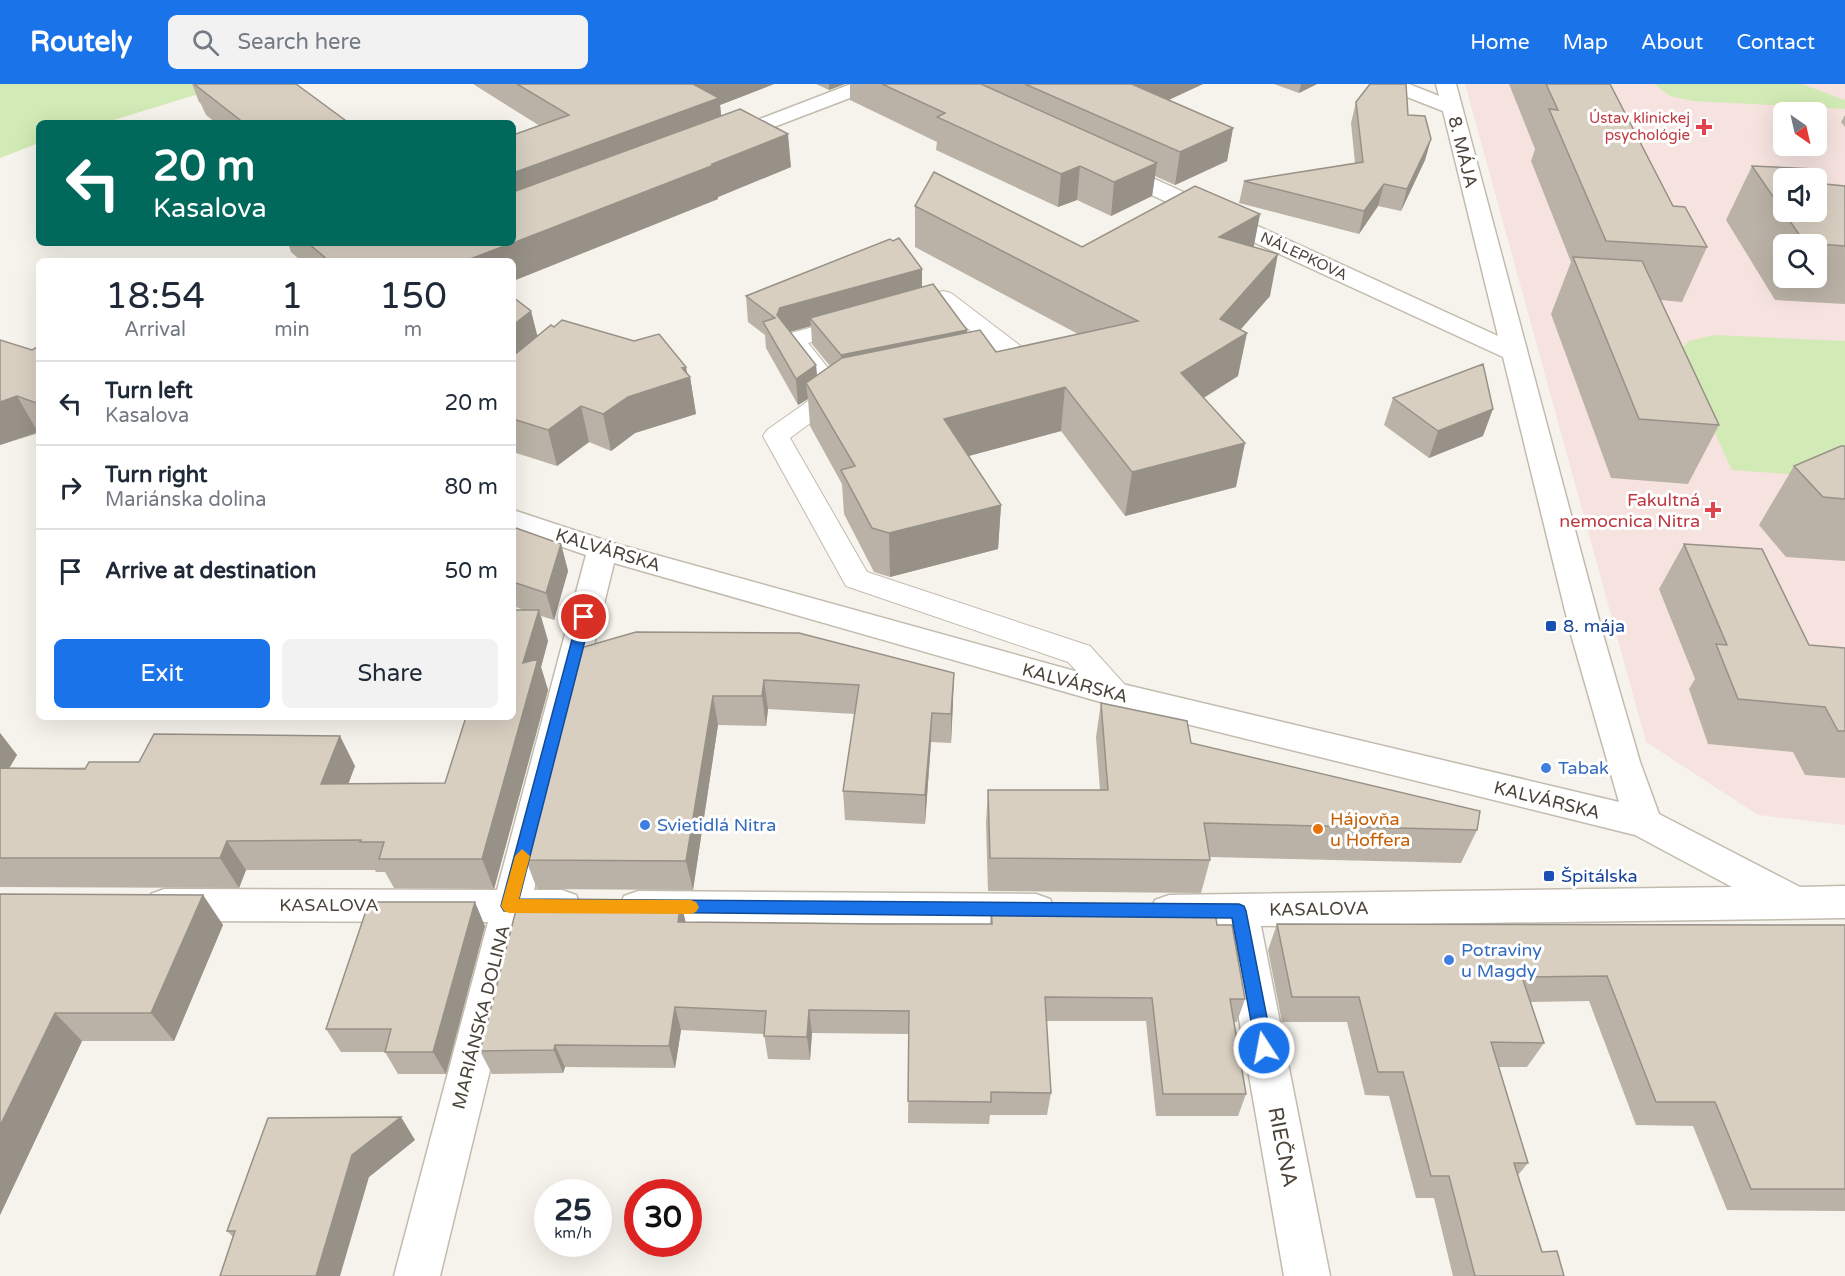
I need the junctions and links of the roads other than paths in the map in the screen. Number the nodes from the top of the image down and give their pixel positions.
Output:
1 (869, 84) edge
2 (1391, 84) edge
3 (1448, 95) edge
4 (710, 144) edge
5 (1094, 160) edge
6 (1045, 349) edge
7 (1513, 352) junction
8 (1017, 355) junction
9 (983, 362) edge
10 (869, 386) edge
11 (835, 393) junction
12 (516, 521) edge
13 (602, 550) junction
14 (1118, 695) junction
15 (1644, 823) junction
16 (1792, 900) junction
17 (1845, 902) edge
18 (130, 905) edge
19 (509, 906) junction
20 (1071, 910) edge
21 (1131, 910) edge
22 (1239, 911) junction
23 (417, 1276) edge
24 (1307, 1276) edge

1 - 4 street
2 - 3 street
3 - 7 street, 8. MÁJA
5 - 7 street, NÁLEPKOVA
6 - 8 lane
7 - 15 street, 8. MÁJA
8 - 9 lane
8 - 11 lane
10 - 11 lane
11 - 14 lane
12 - 13 street, KALVÁRSKA
13 - 14 street, KALVÁRSKA
13 - 19 street, MARIÁNSKA DOLINA
14 - 15 street, KALVÁRSKA
15 - 16 street
16 - 17 street, KASALOVA
16 - 22 street, KASALOVA
18 - 19 street, KASALOVA
19 - 20 street, KASALOVA
19 - 23 street, MARIÁNSKA DOLINA
21 - 22 street, KASALOVA
22 - 24 street, RIEČNA

